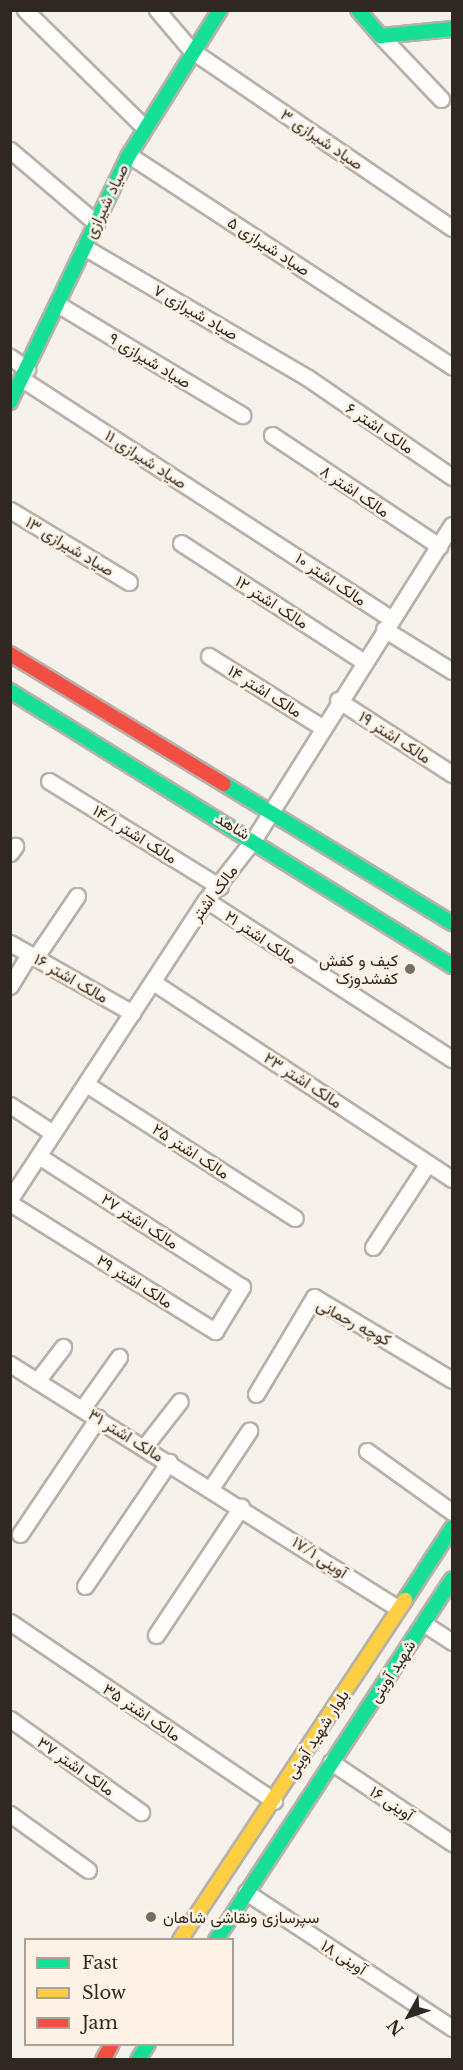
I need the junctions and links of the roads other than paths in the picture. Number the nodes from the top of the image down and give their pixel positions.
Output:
1 (25, 10) edge
2 (157, 10) edge
3 (220, 10) edge
4 (358, 10) edge
5 (453, 29) edge
6 (381, 36) junction
7 (191, 50) junction
8 (441, 99) dead end
9 (144, 128) junction
10 (10, 150) edge
11 (129, 156) junction
12 (96, 223) junction
13 (453, 228) edge
14 (84, 247) junction
15 (59, 305) junction
16 (10, 357) edge
17 (453, 366) edge
18 (25, 374) junction
19 (308, 378) joint
20 (10, 402) edge
21 (242, 415) dead end
22 (272, 435) dead end
23 (453, 477) edge
24 (10, 510) edge
25 (453, 525) edge
26 (271, 539) joint
27 (181, 543) dead end
28 (439, 546) junction
29 (129, 582) dead end
30 (387, 624) junction
31 (10, 654) edge
32 (209, 656) dead end
33 (363, 661) junction
34 (453, 671) edge
35 (10, 691) edge
36 (338, 700) junction
37 (320, 726) junction
38 (453, 774) edge
39 (50, 781) dead end
40 (269, 809) junction
41 (254, 839) junction
42 (220, 887) junction
43 (77, 896) dead end
44 (206, 900) junction
45 (453, 923) edge
46 (10, 943) edge
47 (32, 956) junction
48 (453, 966) edge
49 (153, 982) junction
50 (10, 986) edge
51 (132, 1013) junction
52 (453, 1059) edge
53 (86, 1084) junction
54 (10, 1105) edge
55 (53, 1133) junction
56 (39, 1156) junction
57 (428, 1163) junction
58 (453, 1179) edge
59 (10, 1201) edge
60 (295, 1218) dead end
61 (372, 1247) dead end
62 (242, 1287) joint
63 (63, 1347) dead end
64 (119, 1357) dead end
65 (10, 1364) edge
66 (453, 1380) edge
67 (37, 1381) junction
68 (256, 1394) dead end
69 (180, 1401) dead end
70 (82, 1409) junction
71 (98, 1418) junction
72 (249, 1431) dead end
73 (144, 1447) junction
74 (367, 1451) dead end
75 (169, 1462) junction
76 (211, 1488) junction
77 (241, 1507) junction
78 (453, 1512) edge
79 (453, 1528) edge
80 (20, 1534) dead end
81 (453, 1579) edge
82 (85, 1586) dead end
83 (398, 1608) junction
84 (10, 1622) edge
85 (423, 1623) junction
86 (156, 1635) dead end
87 (453, 1642) edge
88 (10, 1719) edge
89 (331, 1762) junction
90 (274, 1801) junction
91 (141, 1812) dead end
92 (10, 1814) edge
93 (453, 1843) edge
94 (88, 1870) dead end
95 (246, 1892) junction
96 (181, 1938) edge
97 (217, 1938) edge
98 (447, 2025) edge
99 (111, 2046) edge
100 (147, 2046) edge
101 (103, 2060) edge
102 (138, 2060) edge

1 - 9 street
2 - 7 street, صیاد شیرازی ۳
3 - 7 street, صیاد شیرازی
4 - 6 street
5 - 6 street
6 - 8 street
7 - 9 street, صیاد شیرازی
7 - 13 street, صیاد شیرازی ۳
9 - 11 street, صیاد شیرازی
10 - 12 street
11 - 12 street, صیاد شیرازی
11 - 17 street, صیاد شیرازی ۵
12 - 14 street, صیاد شیرازی
14 - 15 street, صیاد شیرازی
14 - 19 street, صیاد شیرازی ۷
15 - 18 street, صیاد شیرازی
15 - 21 street, صیاد شیرازی ۹
16 - 18 street, صیاد شیرازی ۱۱
18 - 20 street, صیاد شیرازی
18 - 26 street, صیاد شیرازی ۱۱
19 - 23 street, مالک اشتر ۶
22 - 28 street, مالک اشتر ۸
24 - 29 street, صیاد شیرازی ۱۳
25 - 28 street, مالک اشتر
26 - 30 street, مالک اشتر ۱۰
27 - 33 street, مالک اشتر ۱۲
28 - 30 street, مالک اشتر
30 - 33 street, مالک اشتر
30 - 34 street, مالک اشتر ۱۰
31 - 40 street, شاهد
32 - 37 street, مالک اشتر ۱۴
33 - 36 street, مالک اشتر
35 - 41 street, شاهد
36 - 37 street, مالک اشتر
36 - 38 street, مالک اشتر ۱۹
37 - 40 street, مالک اشتر
39 - 42 street, مالک اشتر ۱۴/۱
40 - 41 street, مالک اشتر
40 - 45 street, شاهد
41 - 42 street, مالک اشتر
41 - 48 street, شاهد
42 - 44 street, مالک اشتر
43 - 47 street
44 - 49 street, مالک اشتر
44 - 52 street, مالک اشتر ۲۱
46 - 47 street, مالک اشتر ۱۶
47 - 50 street
47 - 51 street, مالک اشتر ۱۶
49 - 51 street, مالک اشتر
49 - 57 street, مالک اشتر ۲۳
51 - 53 street, مالک اشتر
53 - 55 street, مالک اشتر
53 - 60 street, مالک اشتر ۲۵
54 - 55 street
55 - 56 street, مالک اشتر
56 - 59 street, مالک اشتر
56 - 62 street, مالک اشتر ۲۷
57 - 58 street, مالک اشتر ۲۳
57 - 61 street
59 - 62 street, مالک اشتر ۲۹
63 - 67 street
64 - 70 street
65 - 67 street, مالک اشتر ۳۱
66 - 68 street, کوچه رحمانی
67 - 70 street, مالک اشتر ۳۱
69 - 73 street
70 - 71 street, مالک اشتر ۳۱
71 - 73 street, مالک اشتر ۳۱
71 - 80 street
72 - 76 street
73 - 75 street, مالک اشتر ۳۱
74 - 78 street
75 - 76 street, مالک اشتر ۳۱
75 - 82 street
76 - 77 street, مالک اشتر ۳۱
77 - 83 street, آوینی ۱۷/۱
77 - 86 street
79 - 83 street, بلوار شهید آوینی
81 - 85 street, شهید آوینی
83 - 90 street, بلوار شهید آوینی
84 - 90 street, مالک اشتر ۳۵
85 - 87 street
85 - 89 street, شهید آوینی
88 - 91 street, مالک اشتر ۳۷
89 - 93 street, ۱۶ آوینی
89 - 95 street, بلوار شهید آوینی
90 - 96 street, بلوار شهید آوینی
92 - 94 street
95 - 97 street, بلوار شهید آوینی
95 - 98 street, ۱۸ آوینی
99 - 101 street
100 - 102 street

